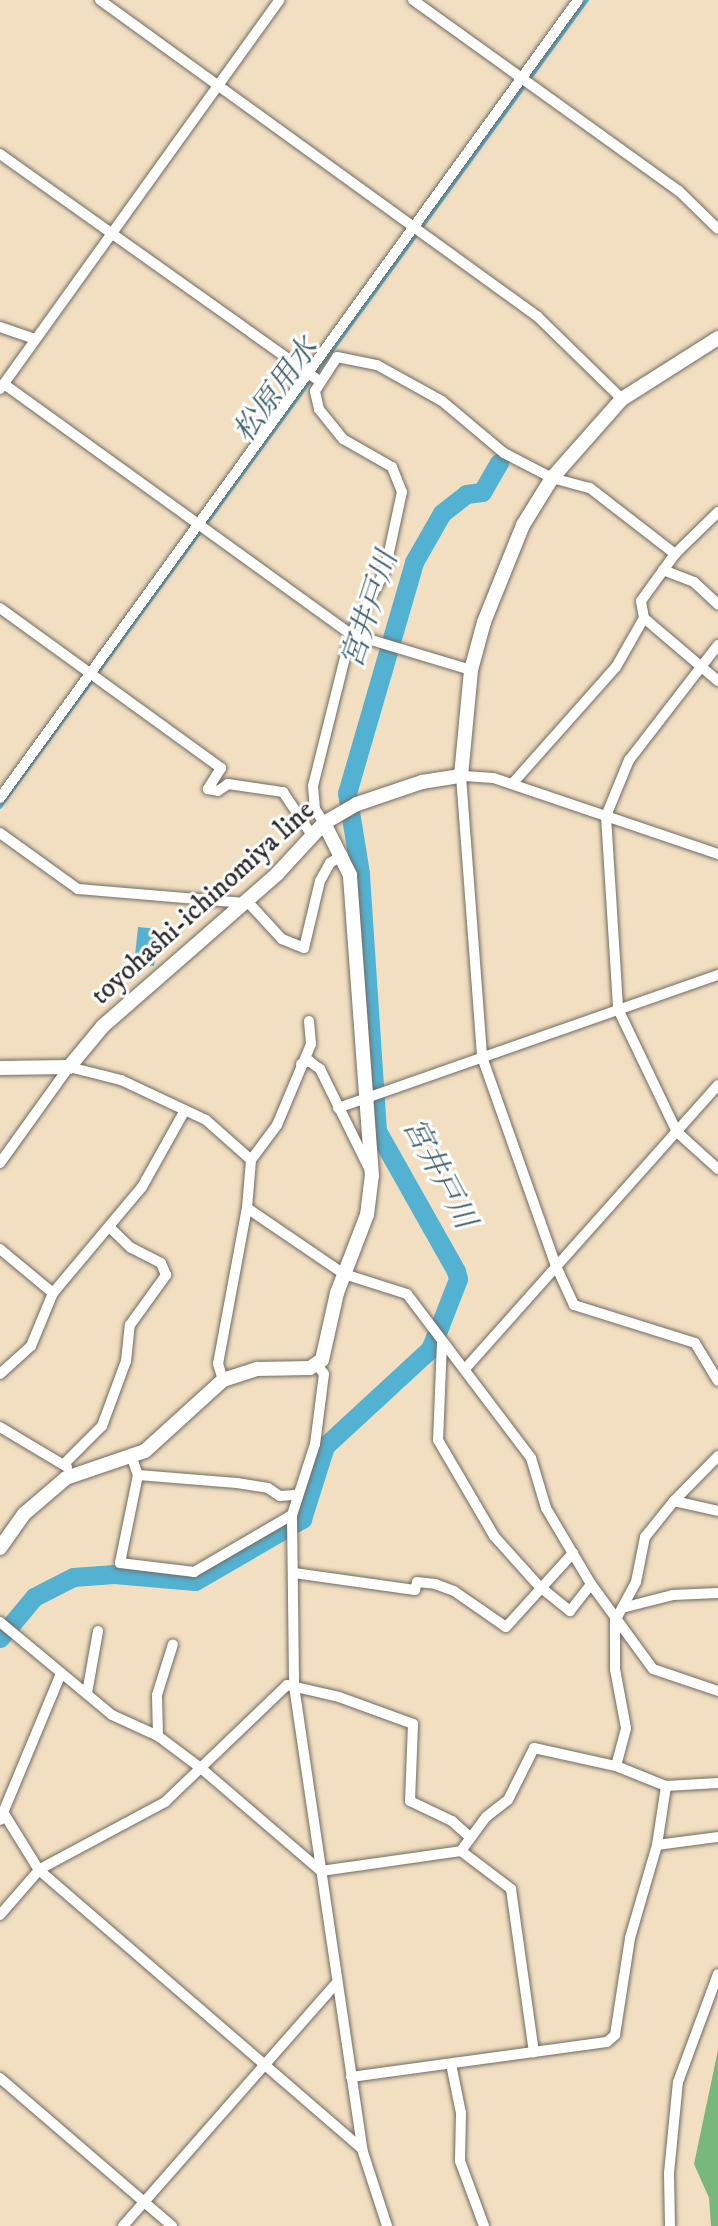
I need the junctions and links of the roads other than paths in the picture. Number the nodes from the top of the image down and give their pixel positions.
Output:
1 (100, 0) edge
2 (280, 0) edge
3 (413, 0) edge
4 (578, 0) edge
5 (525, 81) junction
6 (218, 85) junction
7 (0, 153) edge
8 (718, 229) edge
9 (417, 230) junction
10 (113, 234) junction
11 (0, 327) edge
12 (718, 338) edge
13 (35, 339) junction
14 (313, 377) junction
15 (2, 386) edge
16 (622, 400) junction
17 (552, 478) junction
18 (718, 512) edge
19 (200, 527) junction
20 (675, 554) junction
21 (663, 570) junction
22 (718, 604) edge
23 (0, 608) edge
24 (644, 618) junction
25 (351, 634) junction
26 (718, 645) edge
27 (700, 664) junction
28 (471, 670) junction
29 (93, 675) junction
30 (718, 681) edge
31 (461, 776) junction
32 (512, 784) junction
33 (0, 798) edge
34 (606, 816) junction
35 (324, 823) junction
36 (0, 833) edge
37 (311, 834) junction
38 (718, 854) edge
39 (343, 855) junction
40 (245, 902) junction
41 (718, 975) edge
42 (618, 1009) junction
43 (309, 1021) dead end
44 (482, 1057) junction
45 (301, 1064) junction
46 (3, 1066) edge
47 (69, 1067) junction
48 (718, 1085) edge
49 (373, 1095) junction
50 (338, 1108) junction
51 (185, 1110) junction
52 (677, 1132) junction
53 (251, 1160) junction
54 (0, 1163) edge
55 (718, 1169) edge
56 (372, 1176) junction
57 (247, 1208) junction
58 (109, 1227) junction
59 (0, 1249) edge
60 (556, 1266) junction
61 (344, 1275) junction
62 (53, 1293) junction
63 (441, 1340) junction
64 (317, 1366) junction
65 (465, 1369) junction
66 (0, 1374) edge
67 (223, 1380) junction
68 (718, 1381) edge
69 (0, 1427) edge
70 (718, 1456) edge
71 (132, 1458) junction
72 (70, 1469) junction
73 (138, 1475) junction
74 (296, 1495) junction
75 (674, 1501) junction
76 (718, 1511) edge
77 (292, 1516) junction
78 (2, 1540) edge
79 (573, 1553) junction
80 (294, 1573) junction
81 (591, 1584) junction
82 (539, 1586) junction
83 (718, 1593) edge
84 (622, 1608) junction
85 (615, 1620) junction
86 (0, 1622) edge
87 (98, 1631) dead end
88 (173, 1644) dead end
89 (60, 1676) junction
90 (294, 1686) junction
91 (718, 1691) edge
92 (86, 1693) junction
93 (158, 1735) junction
94 (616, 1766) junction
95 (202, 1769) junction
96 (718, 1783) edge
97 (666, 1786) junction
98 (2, 1816) edge
99 (718, 1837) edge
100 (471, 1838) junction
101 (657, 1845) junction
102 (461, 1851) junction
103 (38, 1870) junction
104 (321, 1871) junction
105 (11, 1902) junction
106 (0, 1905) edge
107 (0, 1915) edge
108 (718, 1974) edge
109 (337, 1982) junction
110 (534, 2052) junction
111 (261, 2064) junction
112 (451, 2064) junction
113 (351, 2077) junction
114 (0, 2078) edge
115 (362, 2149) junction
116 (144, 2202) junction
117 (123, 2226) edge
118 (172, 2226) edge
119 (387, 2226) edge
120 (484, 2226) edge
121 (670, 2226) edge

1 - 6 street
2 - 6 street
3 - 5 street
4 - 5 street
5 - 8 street
5 - 9 street
6 - 9 street
6 - 10 street
7 - 10 street
9 - 14 street
9 - 16 street
10 - 13 street
10 - 14 street
11 - 13 street
12 - 16 main road
13 - 15 street
14 - 17 street
14 - 19 street
14 - 25 street
15 - 19 street
16 - 17 main road
17 - 20 street
17 - 28 main road
18 - 20 street
19 - 25 street
19 - 29 street
20 - 21 street
21 - 22 street
21 - 24 street
23 - 29 street
24 - 27 street
24 - 32 street
25 - 28 street
25 - 35 street
26 - 27 street
27 - 30 street
27 - 34 street
28 - 31 main road
29 - 33 street
29 - 37 street
31 - 32 street
31 - 35 main road, toyohashi-ichinomiya line
31 - 44 street
32 - 34 street
34 - 38 street
34 - 42 street
35 - 37 main road, toyohashi-ichinomiya line
35 - 39 main road
36 - 40 street
37 - 40 main road, toyohashi-ichinomiya line
39 - 40 street
39 - 49 main road
40 - 47 main road, toyohashi-ichinomiya line
41 - 42 street
42 - 44 street
42 - 52 street
43 - 45 street
44 - 49 street
44 - 60 street
45 - 50 street
45 - 53 street
46 - 47 main road
47 - 51 street
47 - 54 street
48 - 52 street
49 - 50 street
49 - 56 main road
50 - 56 street
51 - 53 street
51 - 58 street
52 - 55 street
52 - 60 street
53 - 57 street
56 - 61 main road
57 - 61 street
57 - 67 street
58 - 62 street
58 - 72 street
59 - 62 street
60 - 65 street
60 - 68 street
61 - 63 street
61 - 64 main road
62 - 66 street
63 - 65 street
63 - 82 street
64 - 67 main road
64 - 74 street
65 - 79 street
67 - 71 main road
69 - 72 street
70 - 75 street
71 - 72 main road
71 - 73 street
72 - 78 main road
73 - 74 street
73 - 77 street
74 - 77 street
75 - 76 street
75 - 84 street
77 - 80 street
79 - 81 street
79 - 82 street
80 - 82 street
80 - 90 street
81 - 82 street
81 - 85 street
83 - 84 street
84 - 85 street
85 - 91 street
85 - 94 street
86 - 89 street
87 - 92 street
88 - 93 street
89 - 92 street
89 - 98 street
90 - 95 street
90 - 100 street
90 - 104 street
92 - 93 street
93 - 95 street
94 - 97 street
94 - 100 street
95 - 103 street
95 - 104 street
96 - 97 street
97 - 101 street
98 - 103 street
99 - 101 street
100 - 102 street
101 - 110 street
102 - 104 street
102 - 110 street
103 - 105 street
103 - 111 street
104 - 109 street
105 - 106 street
105 - 107 street
108 - 121 street
109 - 111 street
109 - 113 street
110 - 112 street
111 - 115 street
111 - 116 street
112 - 113 street
112 - 120 street
113 - 115 street
114 - 116 street
115 - 119 street
116 - 117 street
116 - 118 street

